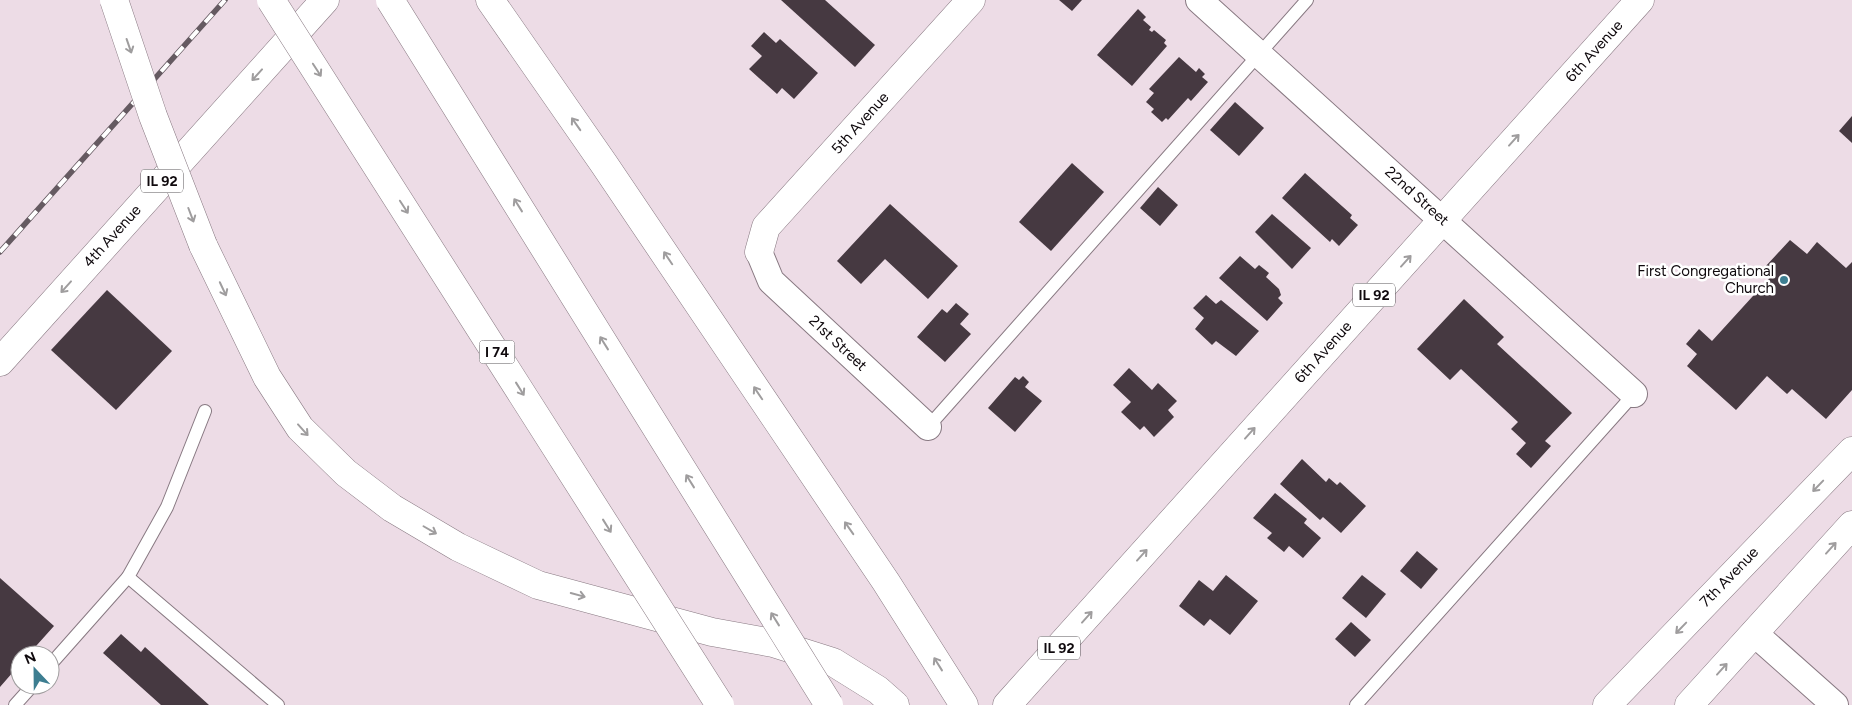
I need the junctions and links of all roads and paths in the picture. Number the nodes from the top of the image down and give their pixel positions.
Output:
1 (114, 0) edge
2 (271, 0) edge
3 (325, 0) edge
4 (390, 0) edge
5 (490, 0) edge
6 (971, 0) edge
7 (1199, 0) edge
8 (1307, 0) edge
9 (1640, 0) edge
10 (1260, 53) junction
11 (1443, 220) junction
12 (759, 252) joint
13 (0, 362) edge
14 (1634, 394) joint
15 (205, 411) dead end
16 (928, 427) joint
17 (1852, 451) edge
18 (1852, 525) edge
19 (128, 577) junction
20 (1754, 633) junction
21 (60, 655) edge
22 (24, 695) edge
23 (15, 705) edge
24 (278, 705) edge
25 (720, 705) edge
26 (829, 705) edge
27 (895, 705) edge
28 (964, 705) edge
29 (1007, 705) edge
30 (1356, 705) edge
31 (1607, 705) edge
32 (1689, 705) edge
33 (1835, 705) edge

1 -> 27 main road, bridge
2 -> 25 main road, I 74, bridge
3 -> 13 main road, 4th Avenue / IL 92
26 -> 4 main road, bridge
28 -> 5 main road
6 - 12 main road, 5th Avenue
7 - 10 street, 22nd Street
8 - 10 lane
11 -> 9 main road, 6th Avenue / IL 92
10 - 11 street, 22nd Street
10 - 16 lane
11 - 14 street, 22nd Street
29 -> 11 main road, 6th Avenue / IL 92
12 - 16 street, 21st Street
14 - 30 lane
15 - 19 lane
17 -> 31 main road, 7th Avenue
20 -> 18 main road
19 - 21 lane
19 - 24 lane
32 -> 20 main road
20 - 33 street
22 - 23 lane

